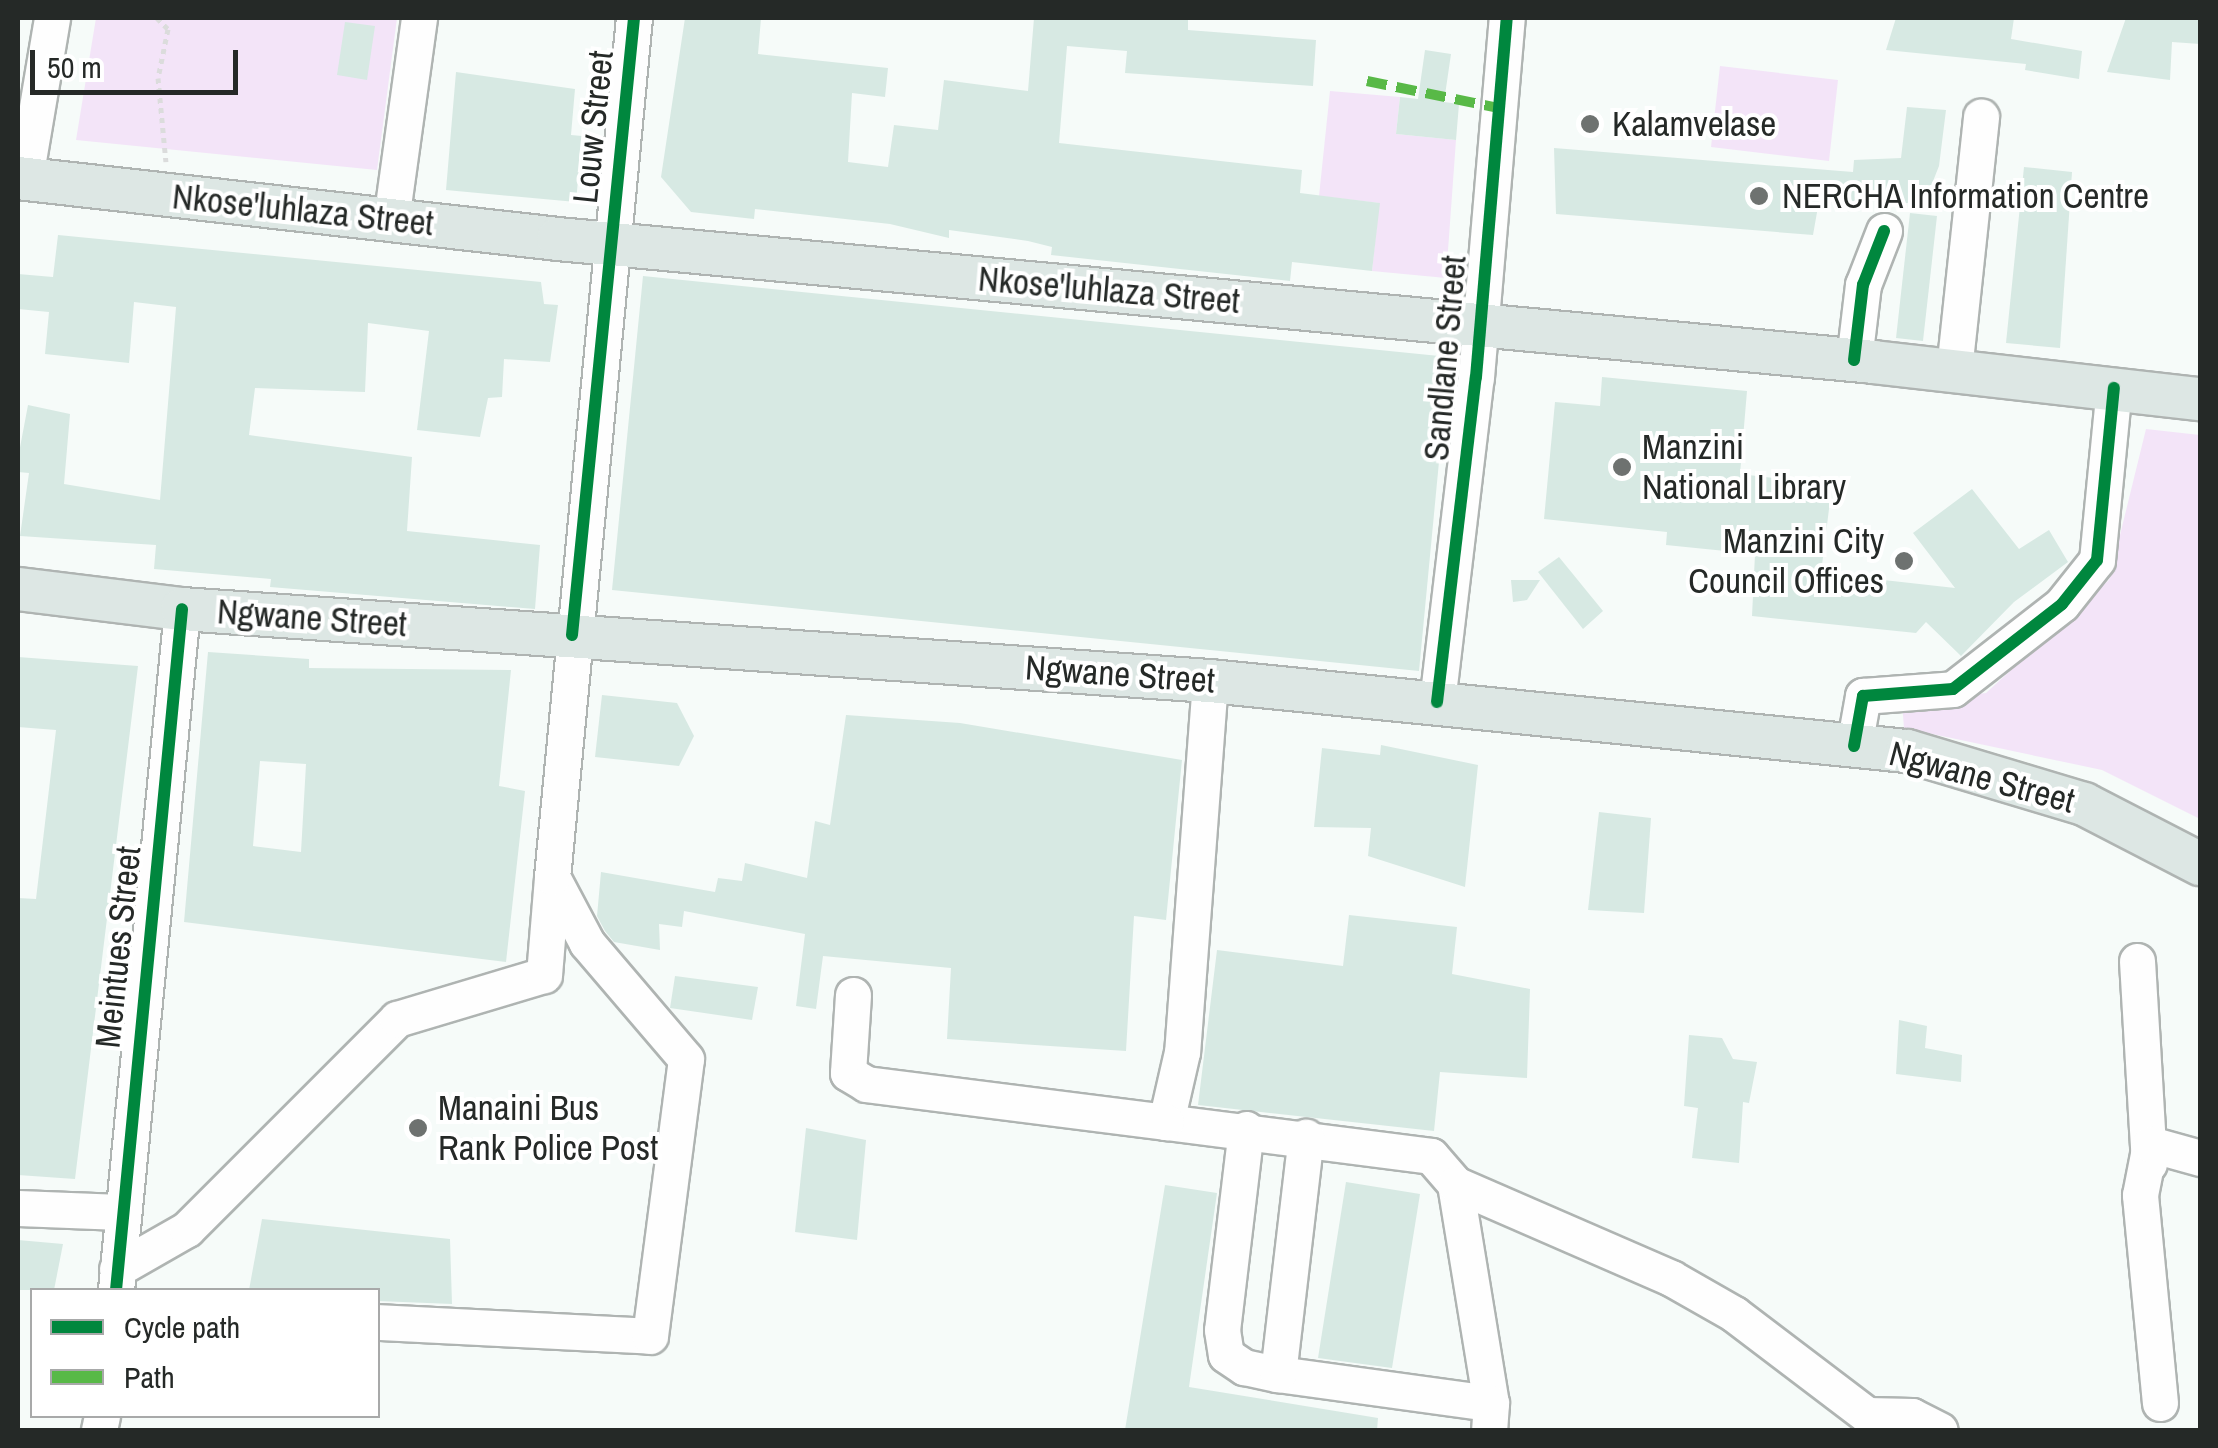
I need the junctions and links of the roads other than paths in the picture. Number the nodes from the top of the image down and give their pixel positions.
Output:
1 (52, 18) edge
2 (419, 18) edge
3 (634, 18) edge
4 (1506, 18) edge
5 (1981, 116) dead end
6 (21, 178) edge
7 (391, 220) junction
8 (1884, 231) dead end
9 (610, 244) junction
10 (1479, 324) junction
11 (1854, 360) junction
12 (1954, 370) junction
13 (2114, 388) junction
14 (2200, 399) edge
15 (18, 589) edge
16 (182, 609) junction
17 (572, 635) junction
18 (1210, 681) junction
19 (1438, 702) junction
20 (1854, 746) junction
21 (2200, 864) edge
22 (552, 877) junction
23 (2136, 961) dead end
24 (853, 994) dead end
25 (1166, 1122) junction
26 (1246, 1129) junction
27 (1306, 1137) junction
28 (2200, 1158) edge
29 (2149, 1170) junction
30 (1455, 1184) junction
31 (18, 1208) edge
32 (122, 1212) junction
33 (116, 1280) edge
34 (380, 1322) edge
35 (1278, 1374) junction
36 (2160, 1403) dead end
37 (1490, 1416) edge
38 (1940, 1430) edge

1 - 6 street
2 - 7 street
3 - 9 street, Louw Street
4 - 10 street, Sandlane Street
5 - 12 street
6 - 7 main road, Nkose'luhlaza Street
7 - 9 main road, Nkose'luhlaza Street
8 - 11 street
9 - 10 main road, Nkose'luhlaza Street
9 - 17 street, Louw Street
10 - 11 main road, Nkose'luhlaza Street
10 - 19 street, Sandlane Street
11 - 12 main road, Nkose'luhlaza Street
12 - 13 main road, Nkose'luhlaza Street
13 - 14 main road, Nkose'luhlaza Street
13 - 20 street
15 - 16 main road, Ngwane Street
16 - 17 main road, Ngwane Street
16 - 32 street, Meintues Street
17 - 18 main road, Ngwane Street
17 - 22 street, Louw Street
18 - 19 main road, Ngwane Street
18 - 25 street
19 - 20 main road, Ngwane Street
20 - 21 main road, Ngwane Street
22 - 33 street, Louw Street
22 - 34 street
23 - 29 street
24 - 25 street
25 - 26 street
26 - 27 street
26 - 35 street
27 - 30 street
27 - 35 street
28 - 29 street
29 - 36 street
30 - 37 street
30 - 38 street
31 - 32 street
32 - 33 street, Meintues Street
35 - 37 street

